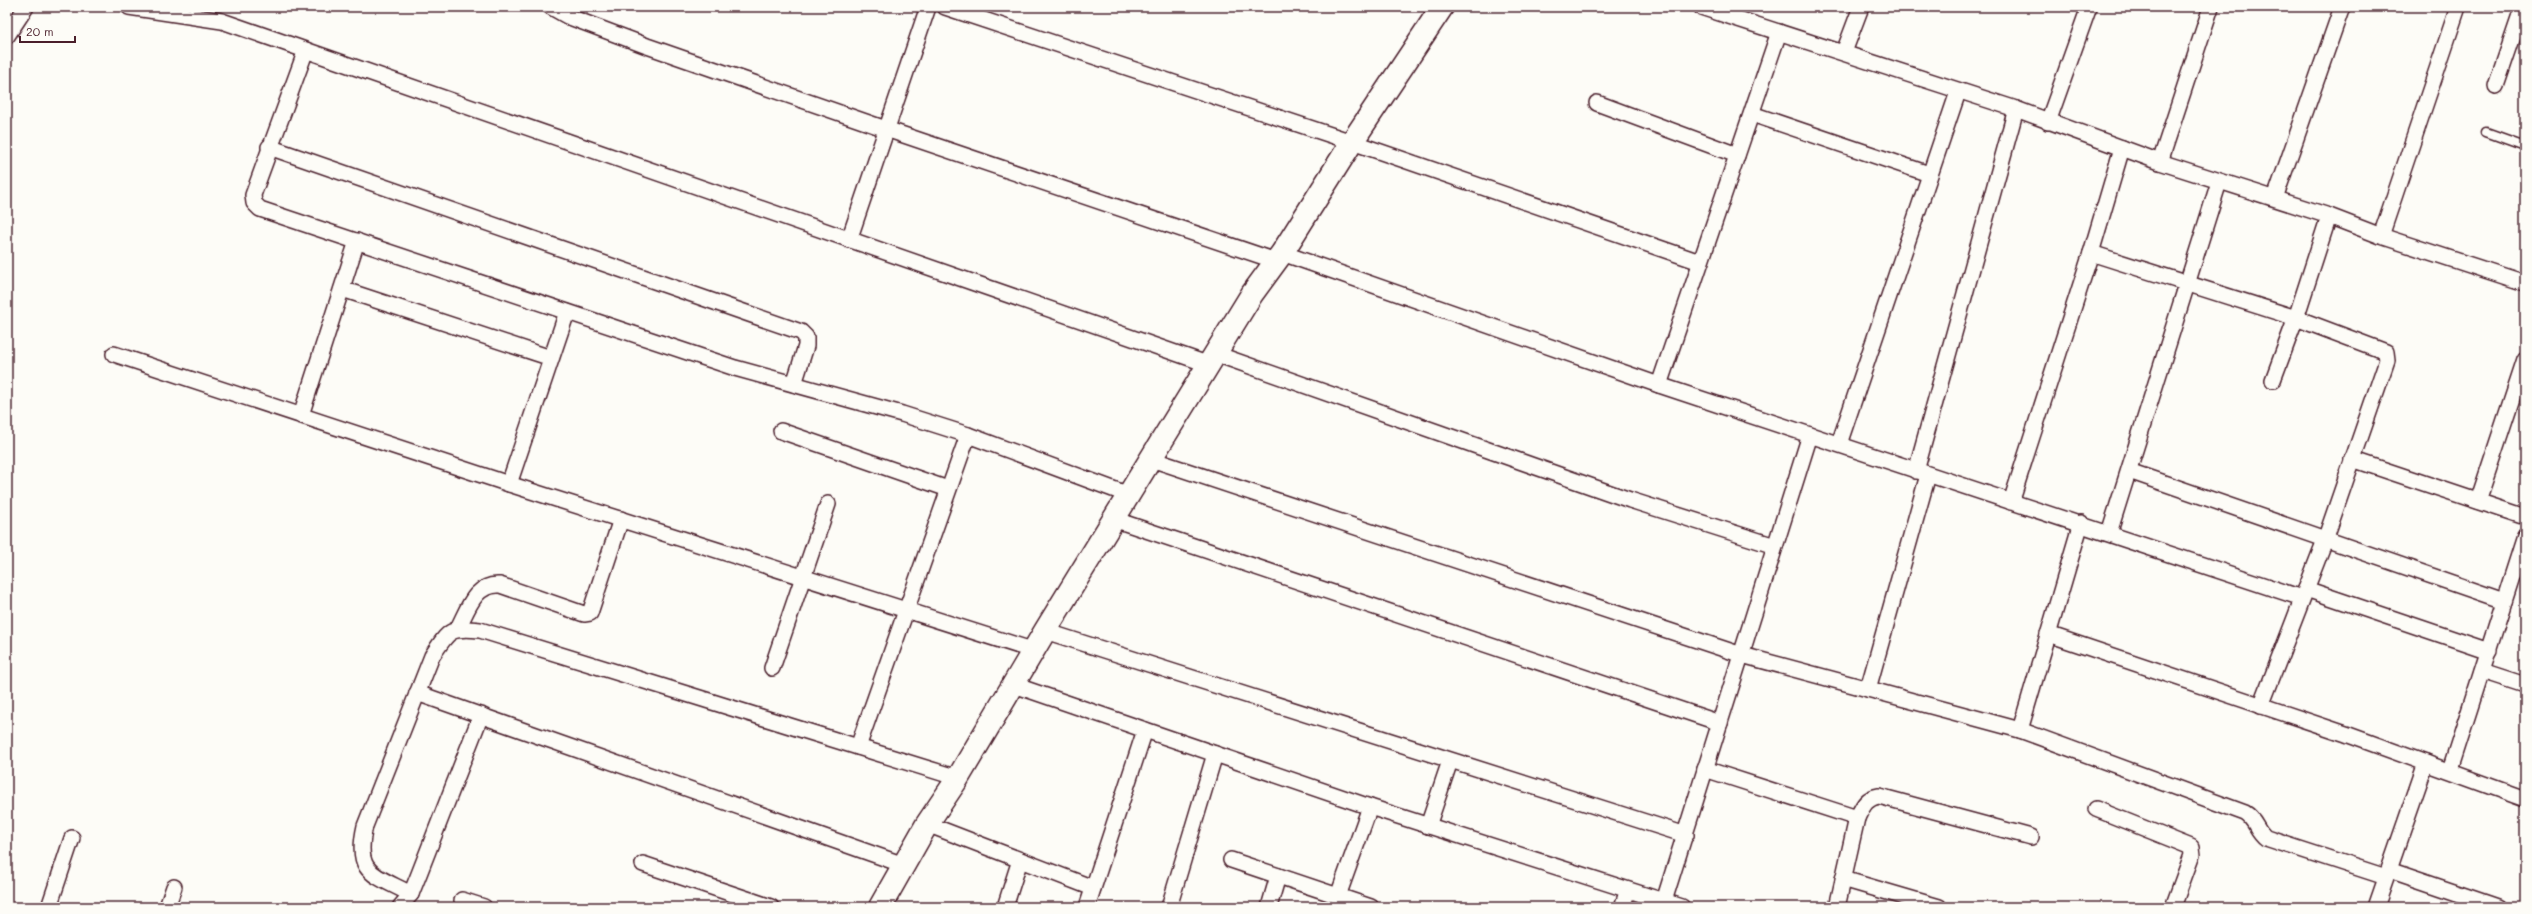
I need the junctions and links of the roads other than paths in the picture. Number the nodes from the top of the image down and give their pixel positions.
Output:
1 (26, 7) edge
2 (129, 7) edge
3 (551, 7) edge
4 (928, 7) edge
5 (945, 7) edge
6 (1442, 7) edge
7 (1702, 7) edge
8 (1860, 7) edge
9 (2090, 7) edge
10 (2211, 7) edge
11 (2342, 7) edge
12 (2458, 7) edge
13 (2523, 7) edge
14 (162, 10) edge
15 (1779, 32) junction
16 (7, 36) edge
17 (306, 50) junction
18 (1844, 52) junction
19 (2496, 86) dead end
20 (1958, 92) junction
21 (1597, 103) dead end
22 (2016, 109) junction
23 (1752, 114) junction
24 (2048, 122) junction
25 (886, 129) junction
26 (2486, 132) dead end
27 (1352, 142) junction
28 (2525, 146) edge
29 (269, 147) junction
30 (2122, 148) junction
31 (1737, 155) junction
32 (2160, 162) junction
33 (1929, 174) junction
34 (2220, 182) junction
35 (2275, 198) junction
36 (2329, 216) junction
37 (2381, 236) junction
38 (849, 240) junction
39 (357, 241) junction
40 (2091, 253) junction
41 (1279, 257) junction
42 (1700, 262) junction
43 (2188, 282) junction
44 (2525, 282) edge
45 (342, 289) junction
46 (566, 312) junction
47 (2296, 318) junction
48 (114, 354) dead end
49 (551, 358) junction
50 (2525, 359) edge
51 (1213, 360) junction
52 (2273, 380) dead end
53 (794, 384) junction
54 (1660, 385) junction
55 (301, 415) junction
56 (781, 431) dead end
57 (1810, 434) junction
58 (968, 435) junction
59 (1839, 444) junction
60 (2352, 458) junction
61 (1151, 459) junction
62 (2129, 471) junction
63 (1922, 473) junction
64 (509, 484) junction
65 (948, 489) junction
66 (1129, 494) junction
67 (2478, 501) junction
68 (2011, 502) junction
69 (828, 504) dead end
70 (2525, 517) edge
71 (620, 519) junction
72 (1113, 519) junction
73 (2081, 523) junction
74 (2109, 533) junction
75 (2525, 536) edge
76 (2325, 540) junction
77 (1775, 546) junction
78 (2519, 573) edge
79 (802, 578) junction
80 (2304, 594) junction
81 (2504, 601) junction
82 (905, 610) junction
83 (458, 628) junction
84 (1045, 631) junction
85 (2048, 634) junction
86 (1035, 650) junction
87 (2489, 651) junction
88 (1742, 655) junction
89 (772, 668) dead end
90 (2482, 671) junction
91 (1014, 685) junction
92 (2525, 685) edge
93 (1868, 689) junction
94 (417, 693) junction
95 (2261, 706) junction
96 (481, 715) junction
97 (1720, 723) junction
98 (1145, 730) junction
99 (2020, 730) junction
100 (858, 747) junction
101 (1215, 754) junction
102 (1450, 761) junction
103 (2426, 763) junction
104 (1705, 769) junction
105 (2450, 770) junction
106 (958, 778) junction
107 (2525, 799) edge
108 (1370, 807) junction
109 (2096, 809) dead end
110 (1857, 818) junction
111 (927, 824) junction
112 (1428, 826) junction
113 (1686, 835) junction
114 (72, 838) dead end
115 (2032, 838) dead end
116 (1020, 860) junction
117 (1231, 860) dead end
118 (643, 864) dead end
119 (904, 865) junction
120 (2387, 873) junction
121 (1278, 876) junction
122 (1843, 879) junction
123 (174, 887) dead end
124 (1093, 888) junction
125 (1628, 890) junction
126 (411, 894) junction
127 (1338, 896) junction
128 (462, 900) dead end
129 (1664, 901) junction
130 (49, 907) edge
131 (167, 907) edge
132 (400, 907) edge
133 (484, 907) edge
134 (772, 907) edge
135 (880, 907) edge
136 (1005, 907) edge
137 (1087, 907) edge
138 (1169, 907) edge
139 (1269, 907) edge
140 (1371, 907) edge
141 (1622, 907) edge
142 (1682, 907) edge
143 (1837, 907) edge
144 (1939, 907) edge
145 (2173, 907) edge
146 (2376, 907) edge
147 (2498, 907) edge

1 - 16 street
2 - 14 street
3 - 25 street
4 - 25 street
5 - 27 street
6 - 27 street
7 - 15 street
8 - 18 street
9 - 24 street
10 - 32 street
11 - 35 street
12 - 37 street
13 - 19 street
14 - 17 street
15 - 18 street
15 - 23 street
17 - 29 street
17 - 38 street
18 - 20 street
20 - 22 street
20 - 33 street
21 - 31 street
22 - 24 street
22 - 63 street
23 - 31 street
23 - 33 street
24 - 30 street
25 - 38 street
25 - 41 street
26 - 28 lane
27 - 41 street
27 - 42 street
29 - 39 street
29 - 53 street
30 - 32 street
30 - 40 street
31 - 42 street
32 - 34 street
33 - 59 street
34 - 35 street
34 - 43 street
35 - 36 street
36 - 37 street
36 - 47 street
37 - 44 street
38 - 51 street
39 - 45 street
39 - 46 street
40 - 43 street
40 - 68 street
41 - 51 street
41 - 54 street
42 - 54 street
43 - 47 street
43 - 62 street
45 - 49 street
45 - 55 street
46 - 49 street
46 - 53 street
47 - 52 street
47 - 60 street
48 - 55 street
49 - 64 street
50 - 67 street
51 - 61 street
51 - 77 street
53 - 58 street
54 - 57 street
55 - 64 street
56 - 65 street
57 - 59 street
57 - 77 street
58 - 65 street
58 - 66 street
59 - 63 street
60 - 67 street
60 - 76 street
61 - 66 street
61 - 88 street
62 - 74 street
62 - 76 street
63 - 68 street
63 - 93 street
64 - 71 street
65 - 82 street
66 - 72 street
67 - 70 street
68 - 73 street
69 - 79 street
71 - 79 street
71 - 83 street
72 - 84 street
72 - 97 street
73 - 74 street
73 - 85 street
74 - 80 street
75 - 78 street
76 - 80 street
76 - 81 street
77 - 88 street
78 - 81 street
79 - 82 street
79 - 89 street
80 - 87 street
80 - 95 street
81 - 87 street
82 - 86 street
82 - 100 street
83 - 94 street
83 - 100 street
84 - 86 street
84 - 102 street
85 - 95 street
85 - 99 street
86 - 91 street
87 - 90 street
88 - 93 street
88 - 97 street
90 - 92 street
90 - 105 street
91 - 98 street
91 - 106 street
93 - 99 street
94 - 96 street
94 - 126 street
95 - 103 street
96 - 119 street
96 - 126 street
97 - 104 street
98 - 101 street
98 - 124 street
99 - 120 street
100 - 106 street
101 - 108 street
101 - 138 street
102 - 112 street
102 - 113 street
103 - 105 street
103 - 120 street
104 - 110 street
104 - 113 street
105 - 107 street
106 - 111 street
108 - 112 street
108 - 127 street
109 - 145 street
110 - 115 street
110 - 122 street
111 - 116 street
111 - 119 street
112 - 125 street
113 - 129 street
114 - 130 street
116 - 124 street
116 - 136 street
117 - 121 street
118 - 134 street
119 - 135 street
120 - 146 street
120 - 147 street
121 - 127 street
121 - 139 street
122 - 143 street
122 - 144 street
123 - 131 street
124 - 137 street
125 - 129 street
125 - 141 street
126 - 132 street
127 - 140 street
128 - 133 street
129 - 142 street

